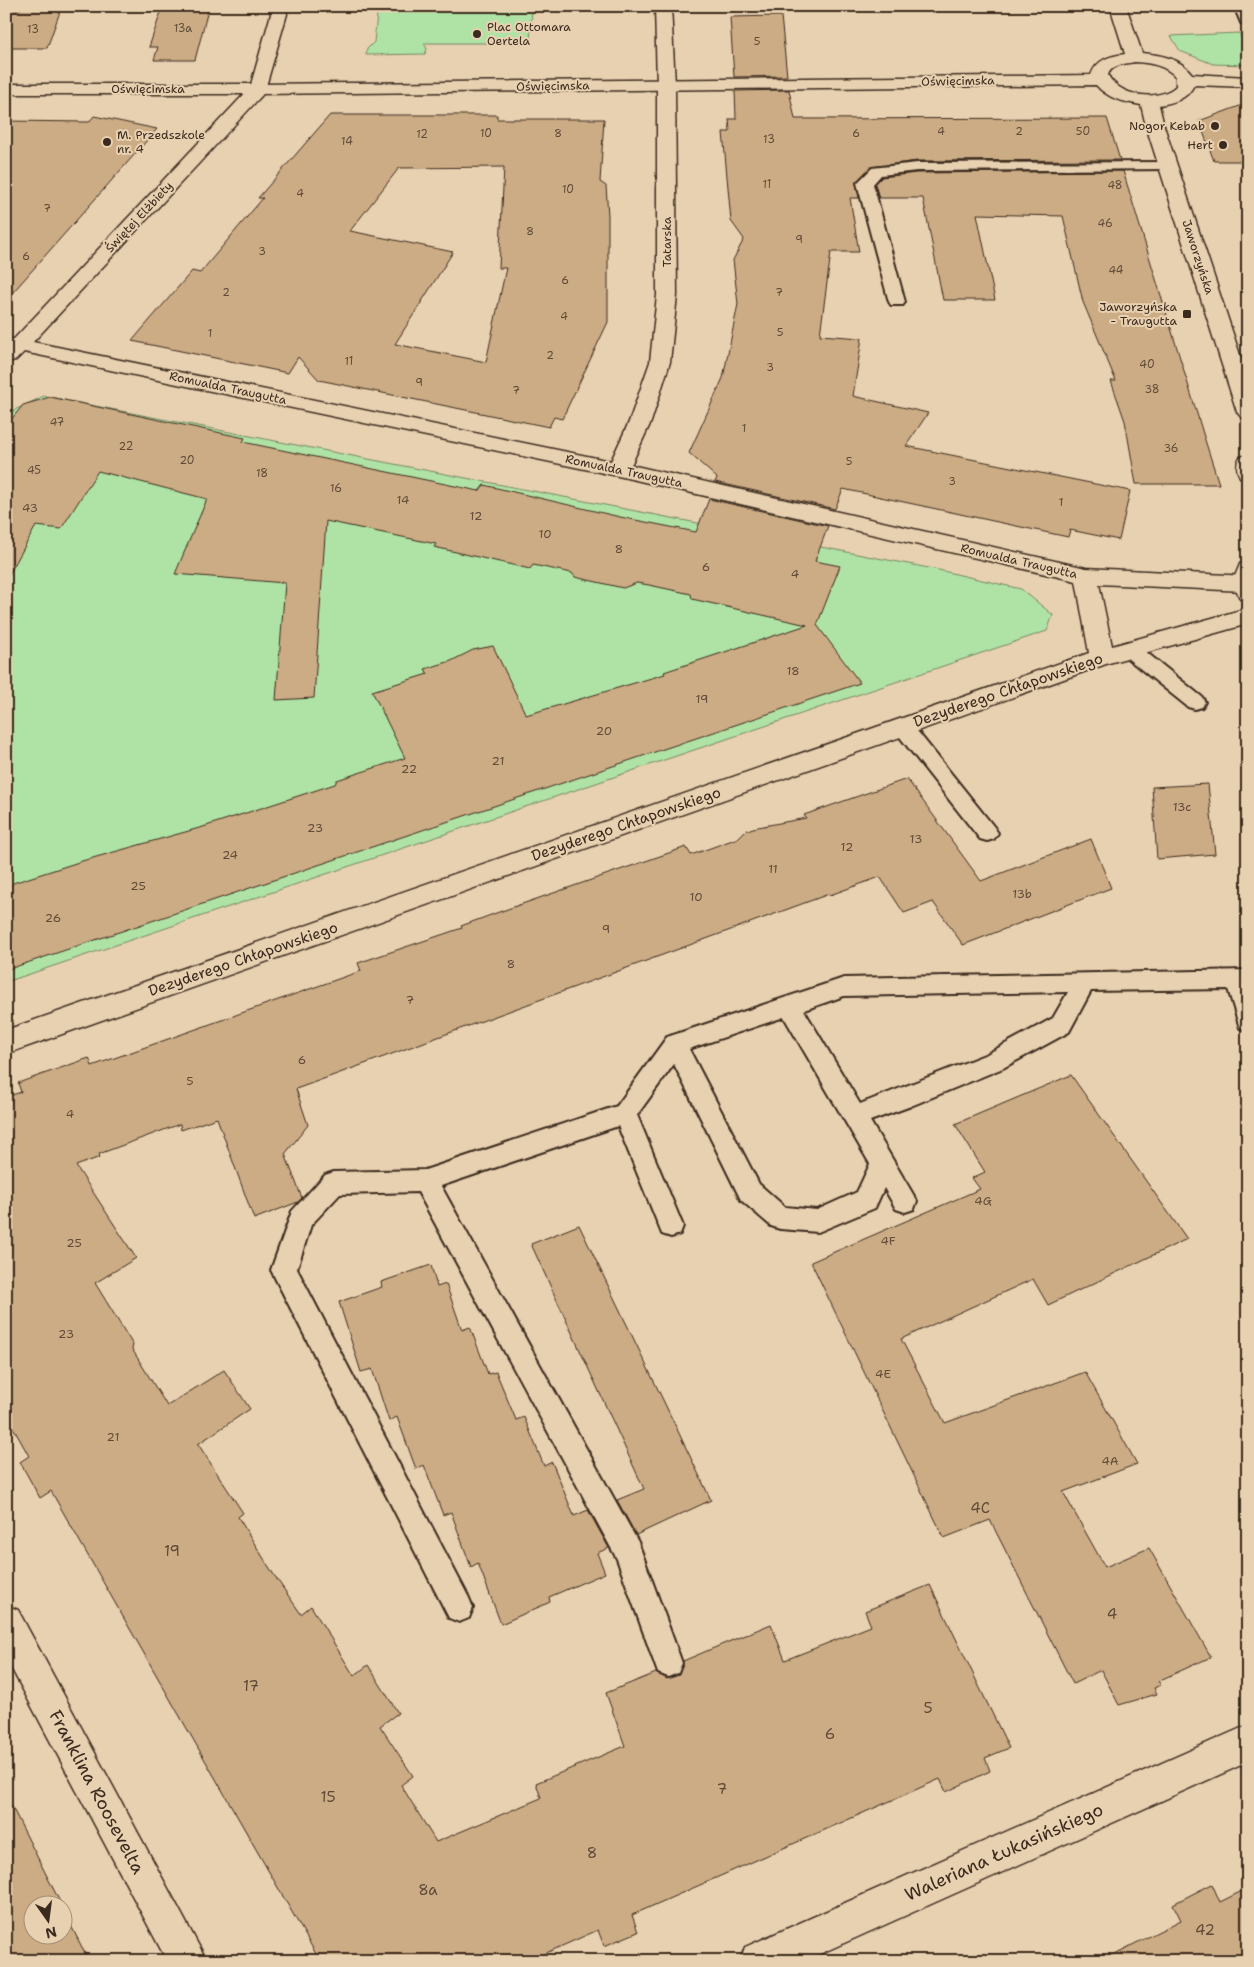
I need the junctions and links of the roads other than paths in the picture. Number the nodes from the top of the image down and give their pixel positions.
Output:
1 (277, 6) edge
2 (663, 6) edge
3 (1118, 6) edge
4 (1241, 6) edge
5 (1248, 23) edge
6 (1134, 57) junction
7 (1186, 79) junction
8 (1100, 80) junction
9 (1248, 82) edge
10 (666, 85) junction
11 (6, 89) edge
12 (258, 89) junction
13 (1149, 101) junction
14 (1168, 166) junction
15 (897, 302) dead end
16 (10, 350) edge
17 (1248, 412) edge
18 (1248, 462) edge
19 (618, 469) junction
20 (1248, 472) edge
21 (1086, 576) junction
22 (1246, 582) edge
23 (1248, 616) edge
24 (1129, 650) junction
25 (1102, 657) junction
26 (1195, 702) dead end
27 (903, 727) junction
28 (987, 834) dead end
29 (1242, 979) edge
30 (1085, 982) junction
31 (789, 1006) junction
32 (1248, 1021) edge
33 (6, 1042) edge
34 (675, 1044) junction
35 (625, 1113) junction
36 (855, 1116) junction
37 (883, 1163) junction
38 (425, 1181) junction
39 (906, 1201) dead end
40 (671, 1226) dead end
41 (459, 1608) dead end
42 (6, 1622) edge
43 (668, 1663) dead end
44 (1248, 1744) edge
45 (188, 1961) edge
46 (759, 1961) edge

1 - 12 street
2 - 10 street, Tatarska
3 - 6 street
4 - 5 lane
6 - 7 street
6 - 8 street
7 - 9 street
7 - 13 street
8 - 10 street, Oświęcimska
8 - 13 street
10 - 12 street, Oświęcimska
10 - 19 street, Tatarska
11 - 12 street, Oświęcimska
12 - 16 street, Świętej Elżbiety
13 - 14 street, Jaworzyńska
14 - 15 lane
14 - 17 street, Jaworzyńska
16 - 19 street, Romualda Traugutta
18 - 20 street
19 - 21 street, Romualda Traugutta
21 - 22 street, Romualda Traugutta
21 - 25 street
23 - 24 street, Dezyderego Chłapowskiego
24 - 25 street, Dezyderego Chłapowskiego
24 - 26 lane
25 - 27 street, Dezyderego Chłapowskiego
27 - 28 lane
27 - 33 street, Dezyderego Chłapowskiego
29 - 30 lane
29 - 32 lane
30 - 31 lane
30 - 36 lane
31 - 34 lane
31 - 36 lane
34 - 35 lane
34 - 37 lane
35 - 38 lane
35 - 40 lane
36 - 37 lane
37 - 39 lane
38 - 41 lane
38 - 43 lane
42 - 45 street, Franklina Roosevelta
44 - 46 street, Waleriana Łukasińskiego

